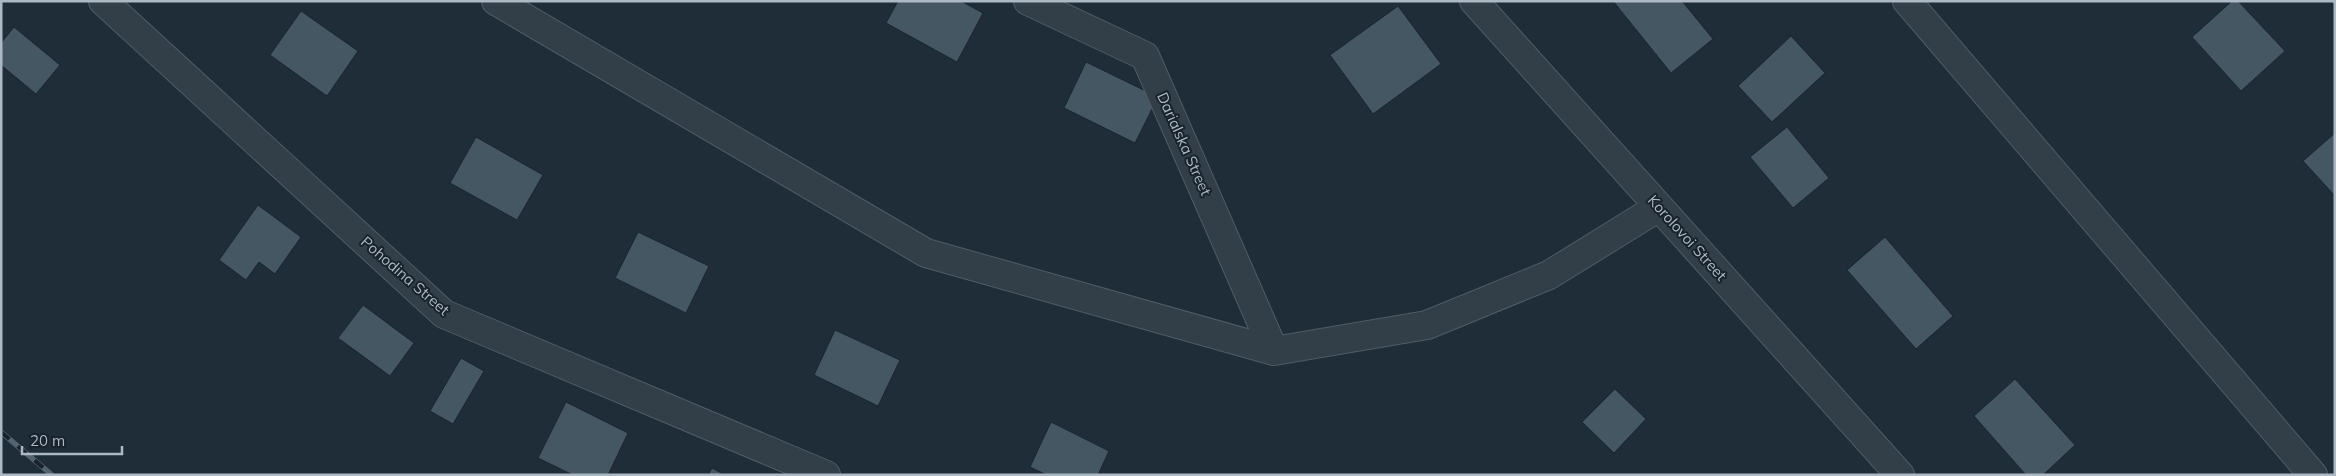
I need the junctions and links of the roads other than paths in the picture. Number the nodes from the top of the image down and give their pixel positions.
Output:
1 (103, 1) edge
2 (496, 1) edge
3 (1028, 1) edge
4 (1474, 1) edge
5 (1907, 1) edge
6 (1659, 207) junction
7 (1274, 351) junction
8 (826, 475) edge
9 (1900, 475) edge
10 (2313, 475) edge

1 - 8 street, Pohodina Street
2 - 7 street
3 - 7 street, Darialska Street
4 - 6 street, Korolovoi Street
5 - 10 street
6 - 7 street
6 - 9 street, Korolovoi Street

